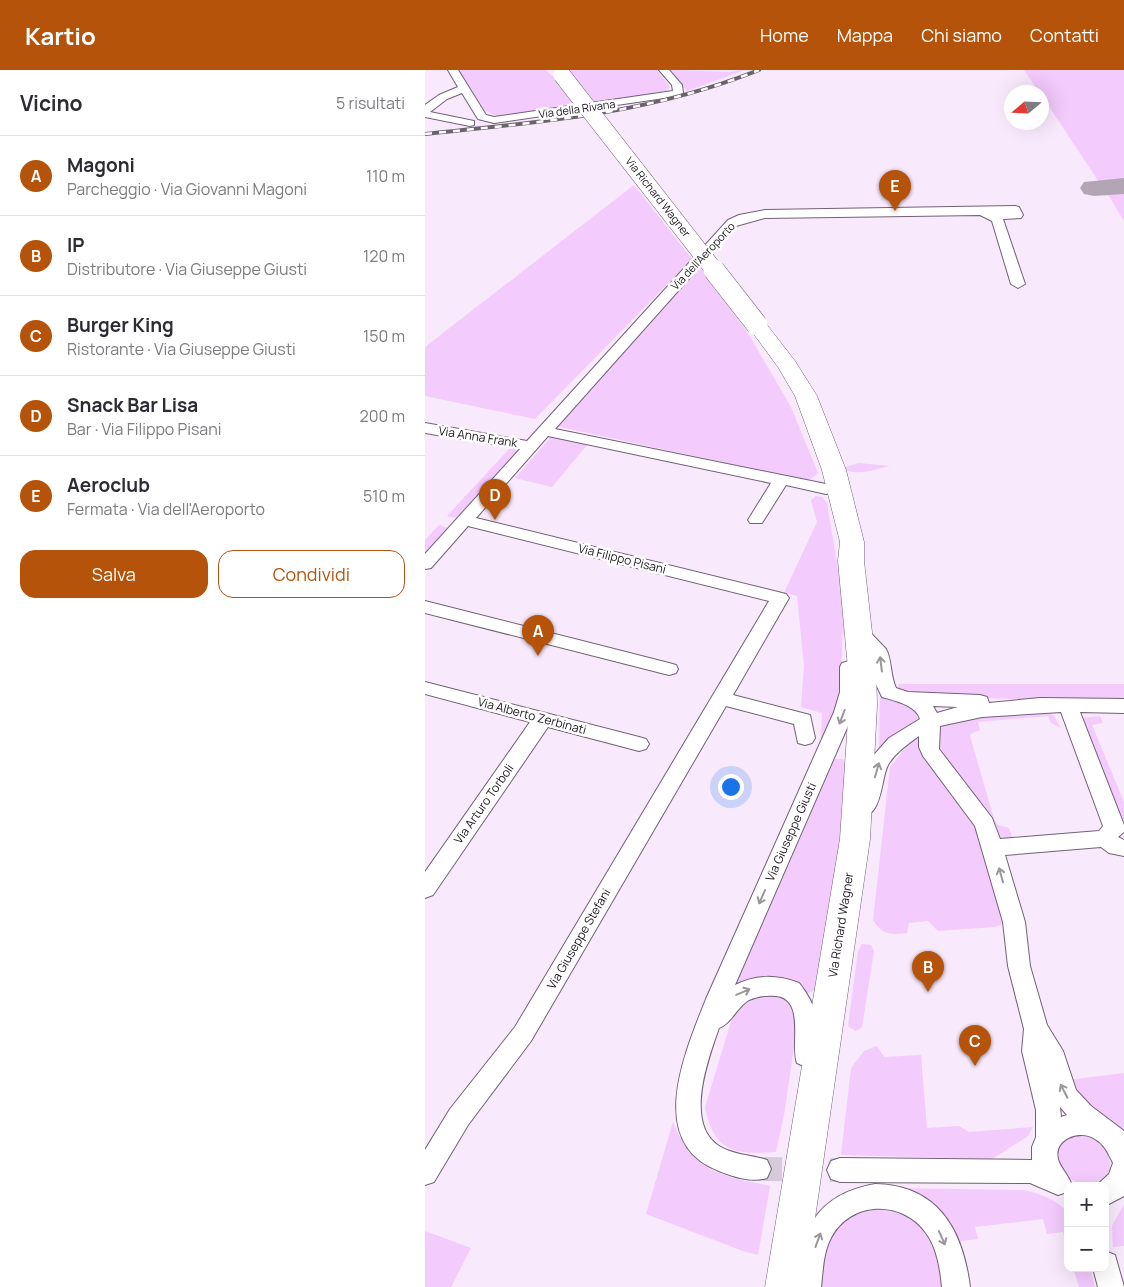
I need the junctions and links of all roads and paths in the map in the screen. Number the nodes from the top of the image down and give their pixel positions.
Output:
1 (453, 70) edge
2 (663, 70) edge
3 (559, 71) edge
4 (464, 88) junction
5 (449, 96) joint
6 (426, 110) edge
7 (470, 123) dead end
8 (981, 212) junction
9 (994, 215) junction
10 (1018, 284) dead end
11 (757, 325) junction
12 (425, 428) edge
13 (545, 431) junction
14 (531, 446) junction
15 (781, 480) junction
16 (825, 489) junction
17 (464, 520) junction
18 (756, 520) dead end
19 (851, 561) junction
20 (425, 564) edge
21 (780, 598) joint
22 (425, 607) edge
23 (858, 624) junction
24 (669, 668) dead end
25 (425, 688) edge
26 (901, 697) junction
27 (721, 698) junction
28 (1060, 706) junction
29 (1124, 706) edge
30 (543, 719) junction
31 (930, 722) junction
32 (805, 738) dead end
33 (639, 744) dead end
34 (857, 813) junction
35 (1119, 841) edge
36 (993, 848) junction
37 (425, 889) edge
38 (1036, 1029) junction
39 (703, 1042) junction
40 (1097, 1127) junction
41 (1047, 1141) junction
42 (807, 1146) junction
43 (1124, 1160) edge
44 (757, 1169) tunnel mouth
45 (840, 1170) tunnel mouth
46 (991, 1171) junction
47 (425, 1173) edge
48 (1062, 1186) edge
49 (1108, 1272) edge
50 (785, 1287) edge
51 (807, 1287) edge
52 (956, 1287) edge
53 (1113, 1287) edge

1 - 4 street, Via della Rivana
2 - 4 street, Via della Rivana
3 - 11 main road, Via Richard Wagner, bridge
4 - 5 street
5 - 6 street
6 - 7 street
8 - 9 street, Via dell'Aeroporto
8 - 9 street, Via dell'Aeroporto
8 - 13 street, Via dell'Aeroporto
9 - 10 street
11 - 16 main road, Via Richard Wagner
11 - 19 main road, Via Richard Wagner
12 - 14 street, Via Anna Frank
13 - 14 street, Via dell'Aeroporto
13 - 15 street
14 - 17 street, Via dell'Aeroporto
15 - 16 street
15 - 18 street
16 - 19 main road, Via Richard Wagner
17 - 20 street, Via dell'Aeroporto
17 - 21 street, Via Filippo Pisani
19 - 23 main road, Via Richard Wagner
21 - 27 street, Via Giuseppe Stefani
22 - 24 street
26 -> 23 street
23 - 34 main road, Via Richard Wagner
23 -> 39 street, Via Giuseppe Giusti
25 - 30 street, Via Alberto Zerbinati
26 - 28 street
26 - 31 street
27 - 32 street
27 - 47 street, Via Giuseppe Stefani
28 - 29 street
28 - 31 street
28 - 35 street
30 - 33 street, Via Alberto Zerbinati
30 - 37 street, Via Arturo Torboli
34 -> 31 street
31 - 36 street
34 - 42 main road, Via Richard Wagner
35 - 36 street
38 -> 36 street
40 -> 38 street
38 - 41 street
39 -> 42 street, Via Giuseppe Giusti
39 - 44 street, Via Giuseppe Giusti
40 - 41 street
40 - 43 street
41 - 46 street
41 - 48 street
42 - 50 main road, Via Richard Wagner
45 - 46 street
46 - 48 street
49 - 53 street
51 -> 52 street

